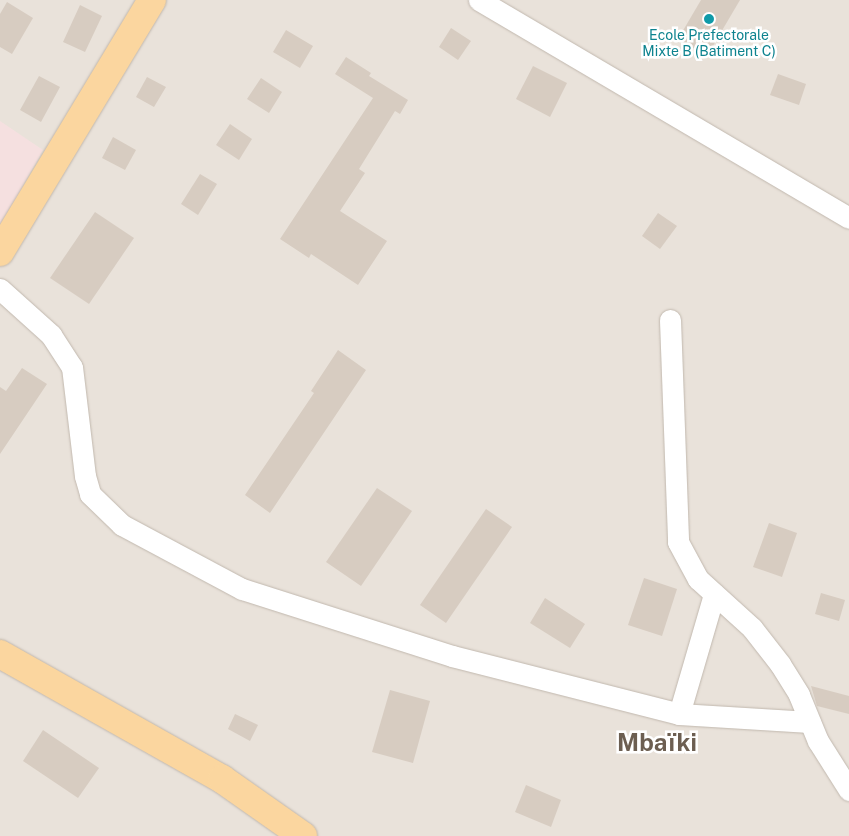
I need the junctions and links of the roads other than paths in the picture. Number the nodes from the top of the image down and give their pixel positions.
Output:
1 (152, 0) edge
2 (479, 0) edge
3 (849, 218) edge
4 (0, 252) edge
5 (0, 289) edge
6 (670, 320) dead end
7 (714, 594) junction
8 (0, 654) edge
9 (679, 714) junction
10 (810, 722) junction
11 (849, 790) edge
12 (303, 836) edge

1 - 4 main road
2 - 3 street
5 - 9 street
6 - 7 street
7 - 9 street
7 - 10 street
8 - 12 main road
9 - 10 street
10 - 11 street

